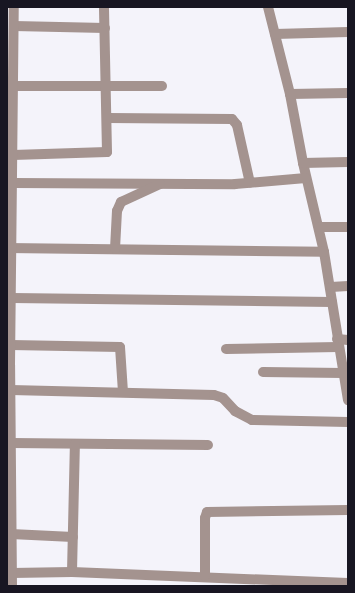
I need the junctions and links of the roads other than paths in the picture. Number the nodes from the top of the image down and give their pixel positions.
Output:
1 (104, 7) edge
2 (268, 7) edge
3 (13, 16) edge
4 (105, 28) junction
5 (348, 32) edge
6 (275, 34) junction
7 (15, 86) junction
8 (162, 86) dead end
9 (107, 87) junction
10 (348, 93) edge
11 (290, 94) junction
12 (108, 118) junction
13 (13, 155) junction
14 (348, 162) edge
15 (302, 163) junction
16 (306, 178) junction
17 (13, 183) junction
18 (250, 183) junction
19 (160, 184) junction
20 (319, 227) junction
21 (348, 227) edge
22 (10, 248) edge
23 (115, 249) junction
24 (324, 252) junction
25 (348, 286) edge
26 (330, 287) junction
27 (332, 302) junction
28 (10, 304) edge
29 (348, 340) edge
30 (338, 343) junction
31 (11, 345) junction
32 (226, 349) dead end
33 (9, 365) edge
34 (263, 372) dead end
35 (343, 373) junction
36 (11, 390) junction
37 (123, 392) junction
38 (348, 400) edge
39 (9, 405) edge
40 (348, 422) edge
41 (12, 444) junction
42 (75, 444) junction
43 (208, 444) dead end
44 (9, 455) edge
45 (9, 501) edge
46 (348, 510) edge
47 (11, 534) junction
48 (73, 537) junction
49 (10, 566) edge
50 (72, 572) junction
51 (205, 576) junction
52 (348, 582) edge
53 (12, 586) edge

1 - 4 street
2 - 6 street
3 - 4 street
3 - 7 street
4 - 9 street
5 - 6 street
6 - 11 street
7 - 9 street
7 - 13 street
8 - 9 street
9 - 12 street
10 - 11 street
11 - 15 street
12 - 13 street
12 - 18 street
13 - 17 street
14 - 15 street
15 - 16 street
16 - 18 street
16 - 20 street
17 - 19 street
17 - 22 street
18 - 19 street
19 - 23 street
20 - 21 street
20 - 24 street
22 - 23 street
22 - 28 street
23 - 24 street
24 - 26 street
25 - 26 street
26 - 27 street
27 - 28 street
27 - 30 street
28 - 31 street
29 - 30 street
30 - 32 street
30 - 35 street
31 - 33 street
31 - 37 street
33 - 36 street
34 - 35 street
35 - 38 street
36 - 37 street
36 - 39 street
37 - 40 street
39 - 41 street
41 - 42 street
41 - 44 street
42 - 43 street
42 - 48 street
44 - 45 street
45 - 47 street
46 - 51 street
47 - 48 street
47 - 49 street
48 - 50 street
49 - 50 street
49 - 53 street
50 - 51 street
51 - 52 street

